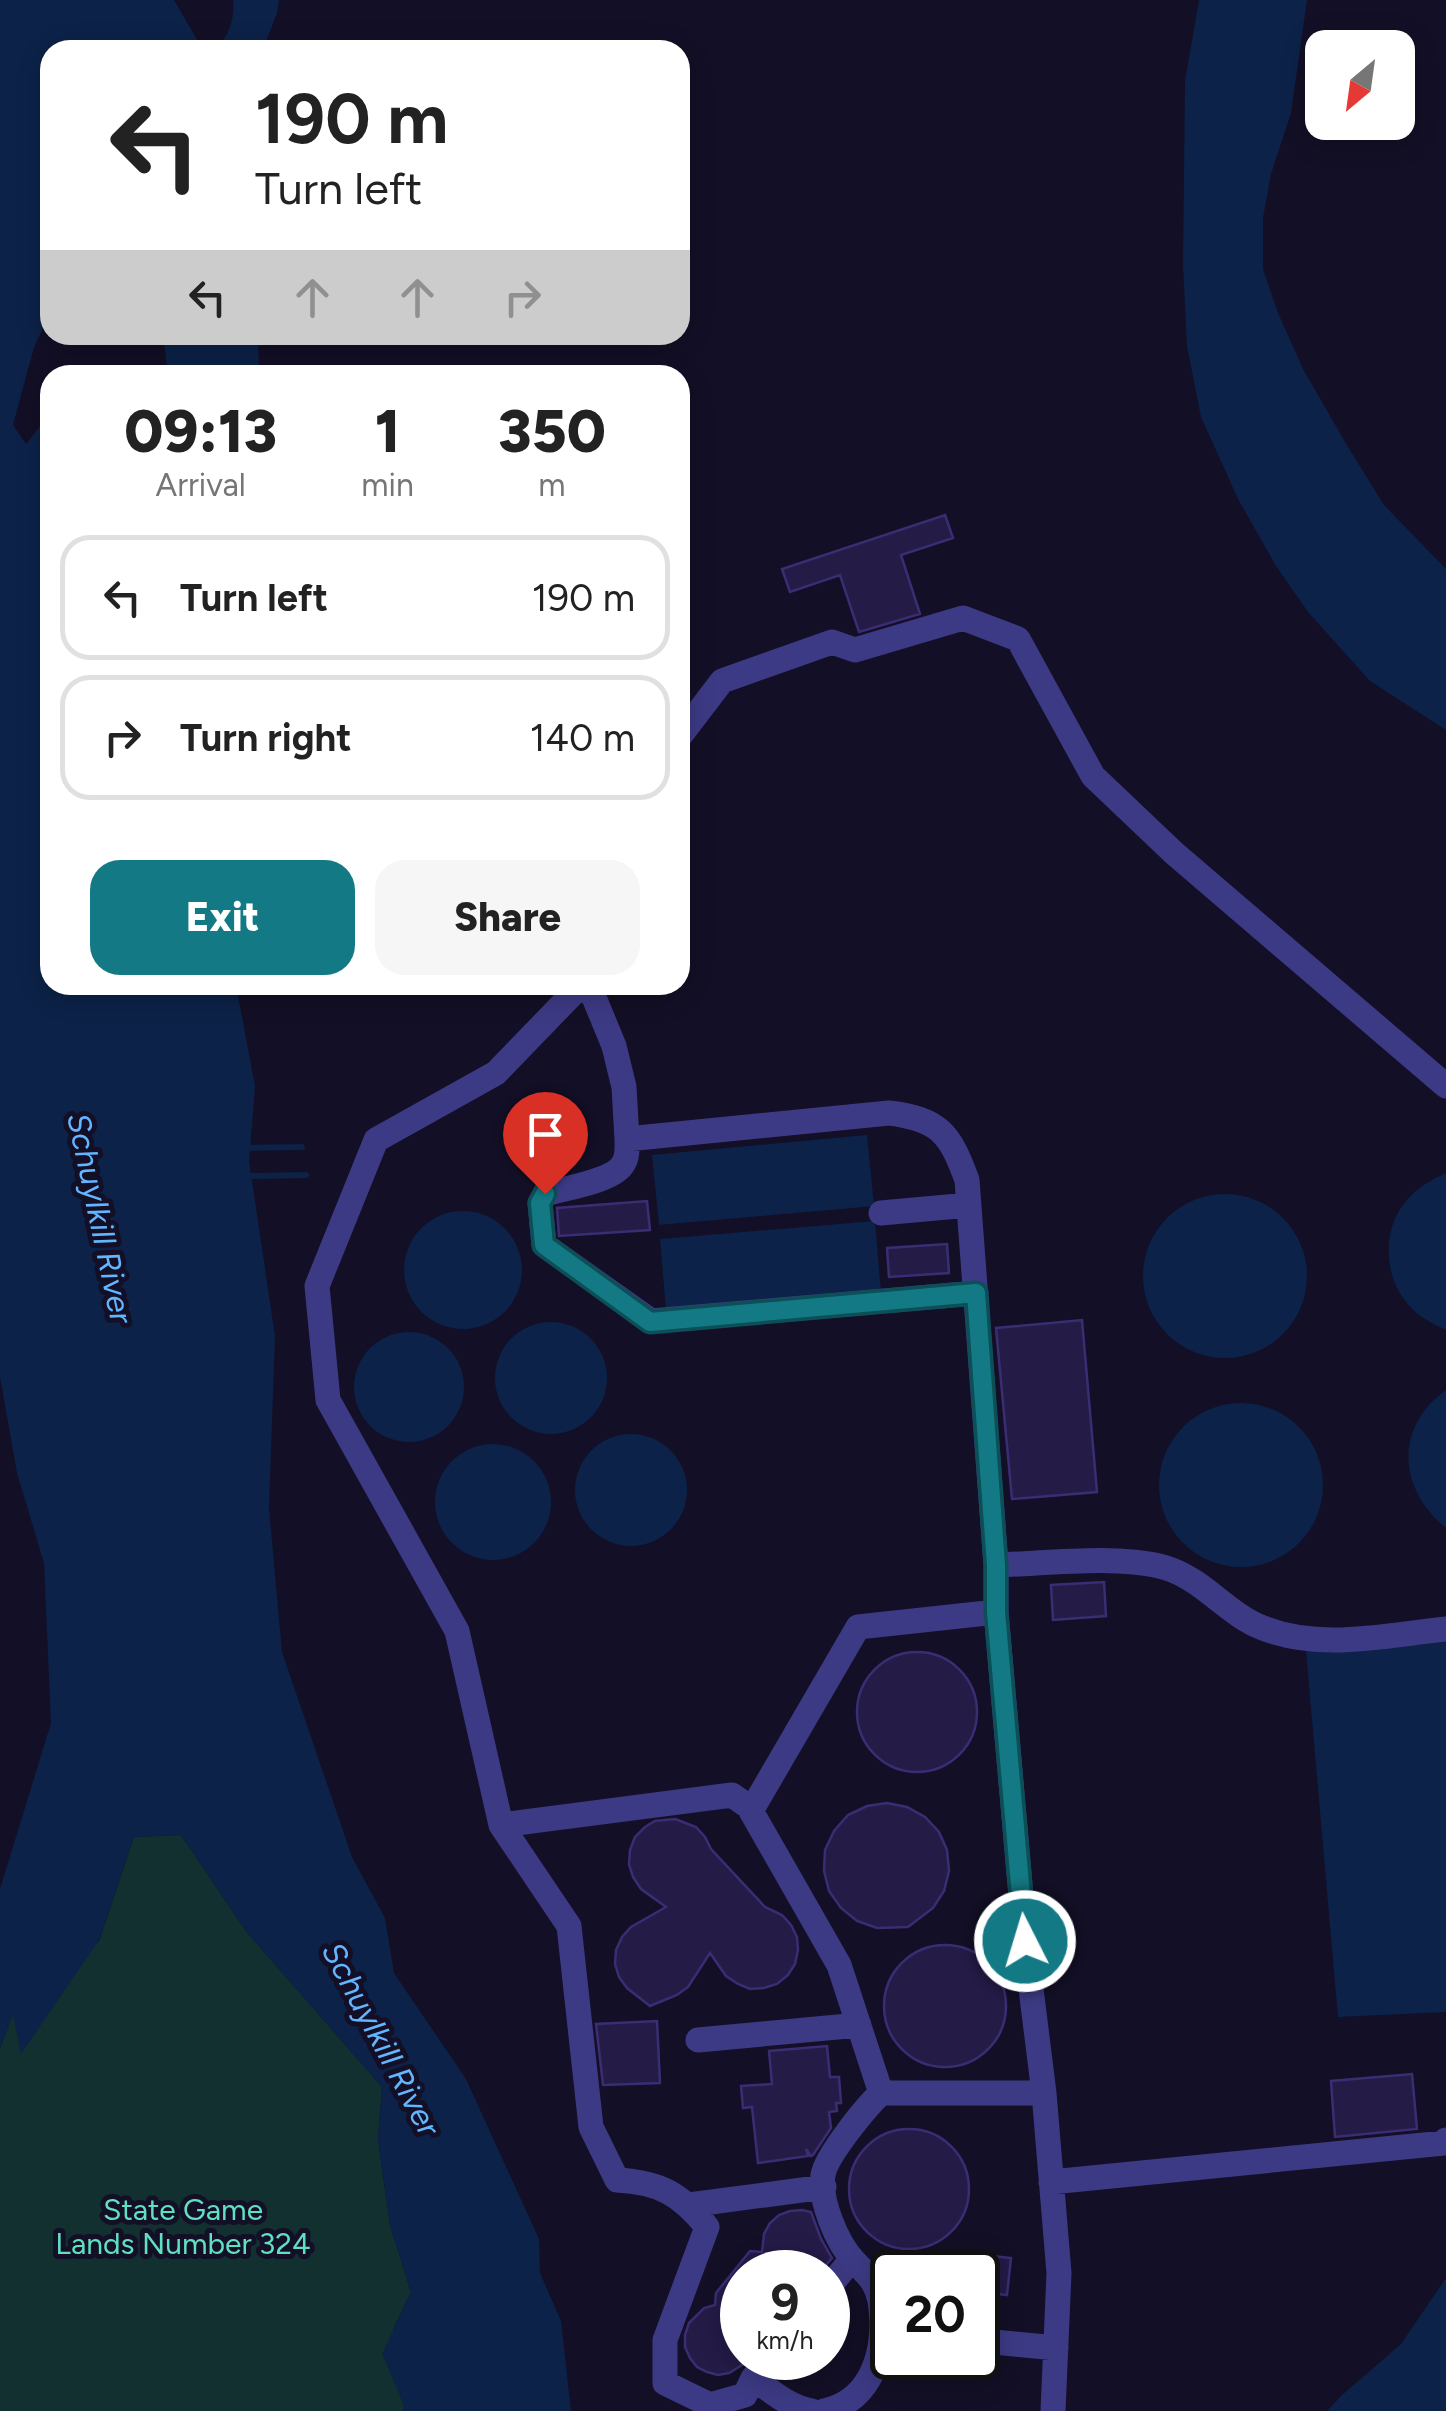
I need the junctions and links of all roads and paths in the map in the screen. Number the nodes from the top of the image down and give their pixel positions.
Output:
1 (690, 723) edge
2 (571, 995) edge
3 (593, 995) edge
4 (1446, 1086) edge
5 (627, 1139) junction
6 (969, 1205) junction
7 (881, 1213) dead end
8 (976, 1293) junction
9 (996, 1565) junction
10 (996, 1612) junction
11 (1446, 1629) edge
12 (752, 1809) junction
13 (500, 1825) junction
14 (859, 2025) junction
15 (698, 2040) dead end
16 (881, 2093) junction
17 (1044, 2093) junction
18 (1446, 2140) edge
19 (1052, 2182) junction
20 (824, 2188) junction
21 (689, 2205) junction
22 (852, 2259) junction
23 (850, 2261) edge
24 (870, 2276) edge
25 (1000, 2343) edge
26 (1056, 2348) junction
27 (870, 2376) edge
28 (754, 2380) edge
29 (769, 2380) edge
30 (812, 2411) edge
31 (825, 2411) edge
32 (1053, 2411) edge

1 - 4 lane
2 - 13 lane
3 - 5 lane
5 - 6 lane
5 - 8 lane
6 - 7 lane
6 - 8 lane
8 - 9 lane
9 - 10 lane
9 - 11 lane
10 - 12 lane
10 - 17 lane
12 - 13 lane
12 - 14 lane
13 - 21 lane
14 - 15 lane
14 - 16 lane
16 - 17 lane
16 - 20 lane
17 - 19 lane
18 - 19 lane
19 - 26 lane
20 - 21 lane
20 - 22 lane
21 - 28 lane
22 - 23 lane
22 - 24 lane
25 - 26 lane
26 - 32 lane
27 - 31 lane
29 - 30 lane

